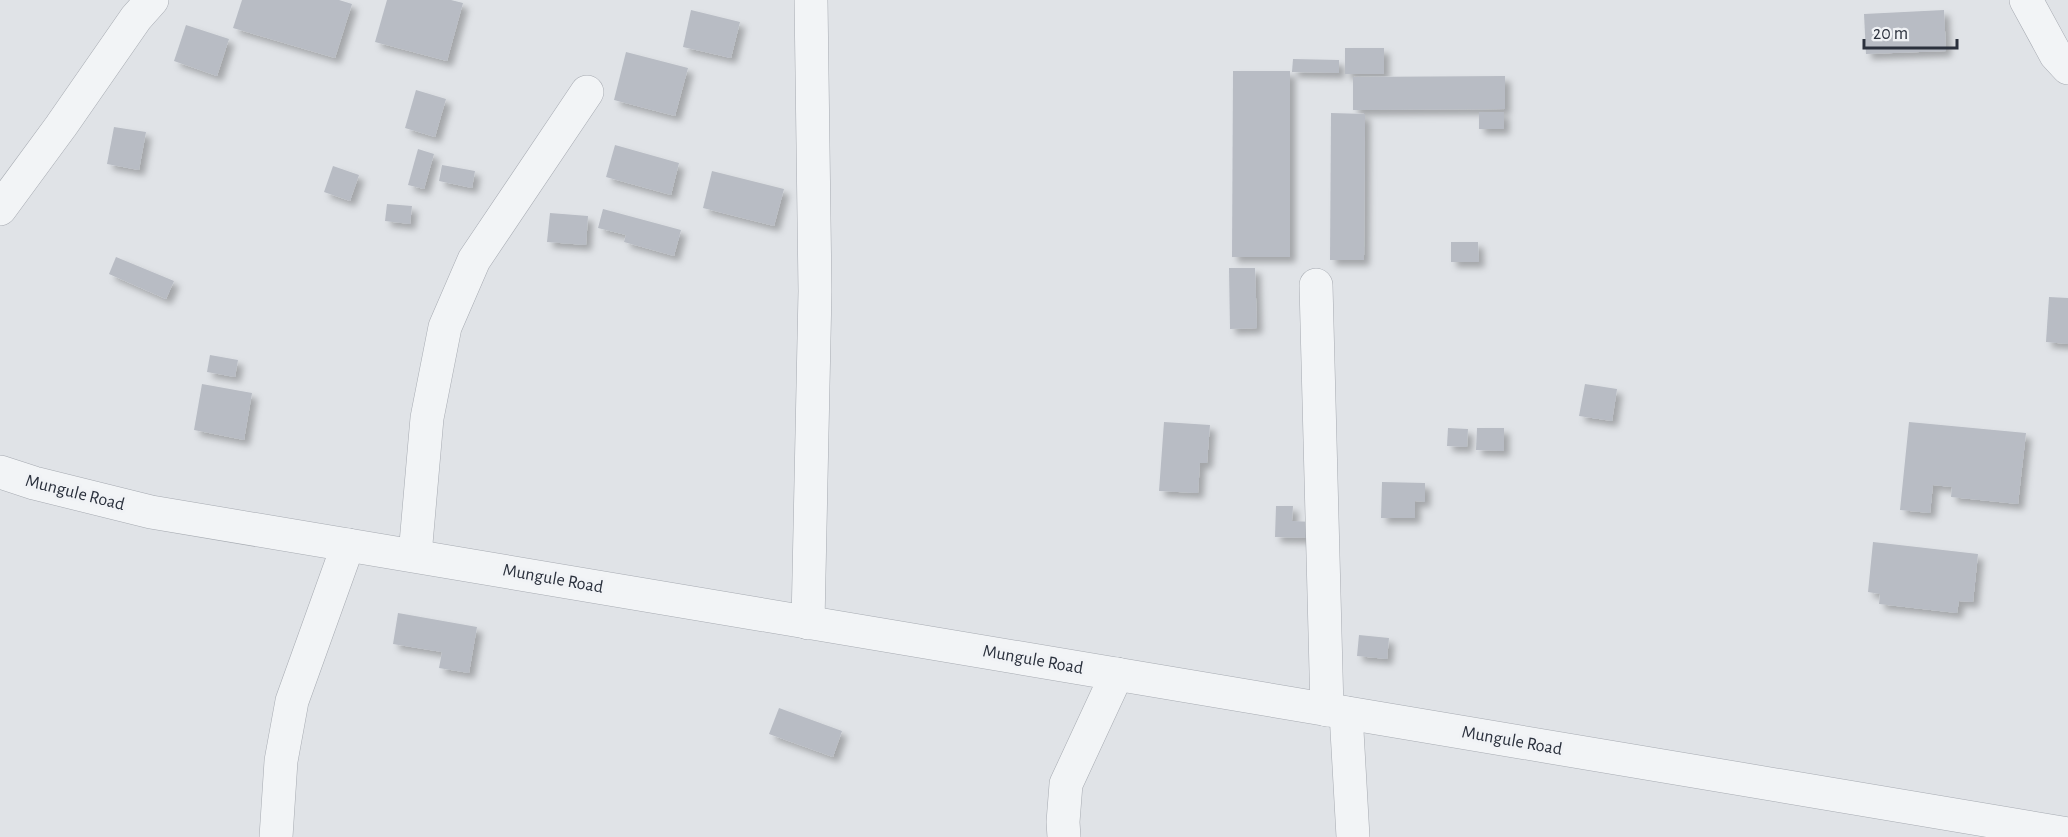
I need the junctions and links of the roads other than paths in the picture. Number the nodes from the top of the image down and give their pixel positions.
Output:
1 (152, 0) edge
2 (811, 0) edge
3 (2026, 0) edge
4 (2068, 68) edge
5 (587, 92) dead end
6 (0, 209) edge
7 (1316, 285) dead end
8 (0, 472) edge
9 (348, 545) junction
10 (414, 555) junction
11 (808, 622) junction
12 (1117, 674) junction
13 (1336, 711) junction
14 (2068, 834) edge
15 (276, 837) edge
16 (1064, 837) edge
17 (1353, 837) edge

1 - 6 street
2 - 11 street
3 - 4 street
5 - 10 street
7 - 13 street
8 - 9 street, Mungule Road
9 - 10 street, Mungule Road
9 - 15 street
10 - 11 street, Mungule Road
11 - 12 street, Mungule Road
12 - 13 street, Mungule Road
12 - 16 street
13 - 14 street, Mungule Road
13 - 17 street

